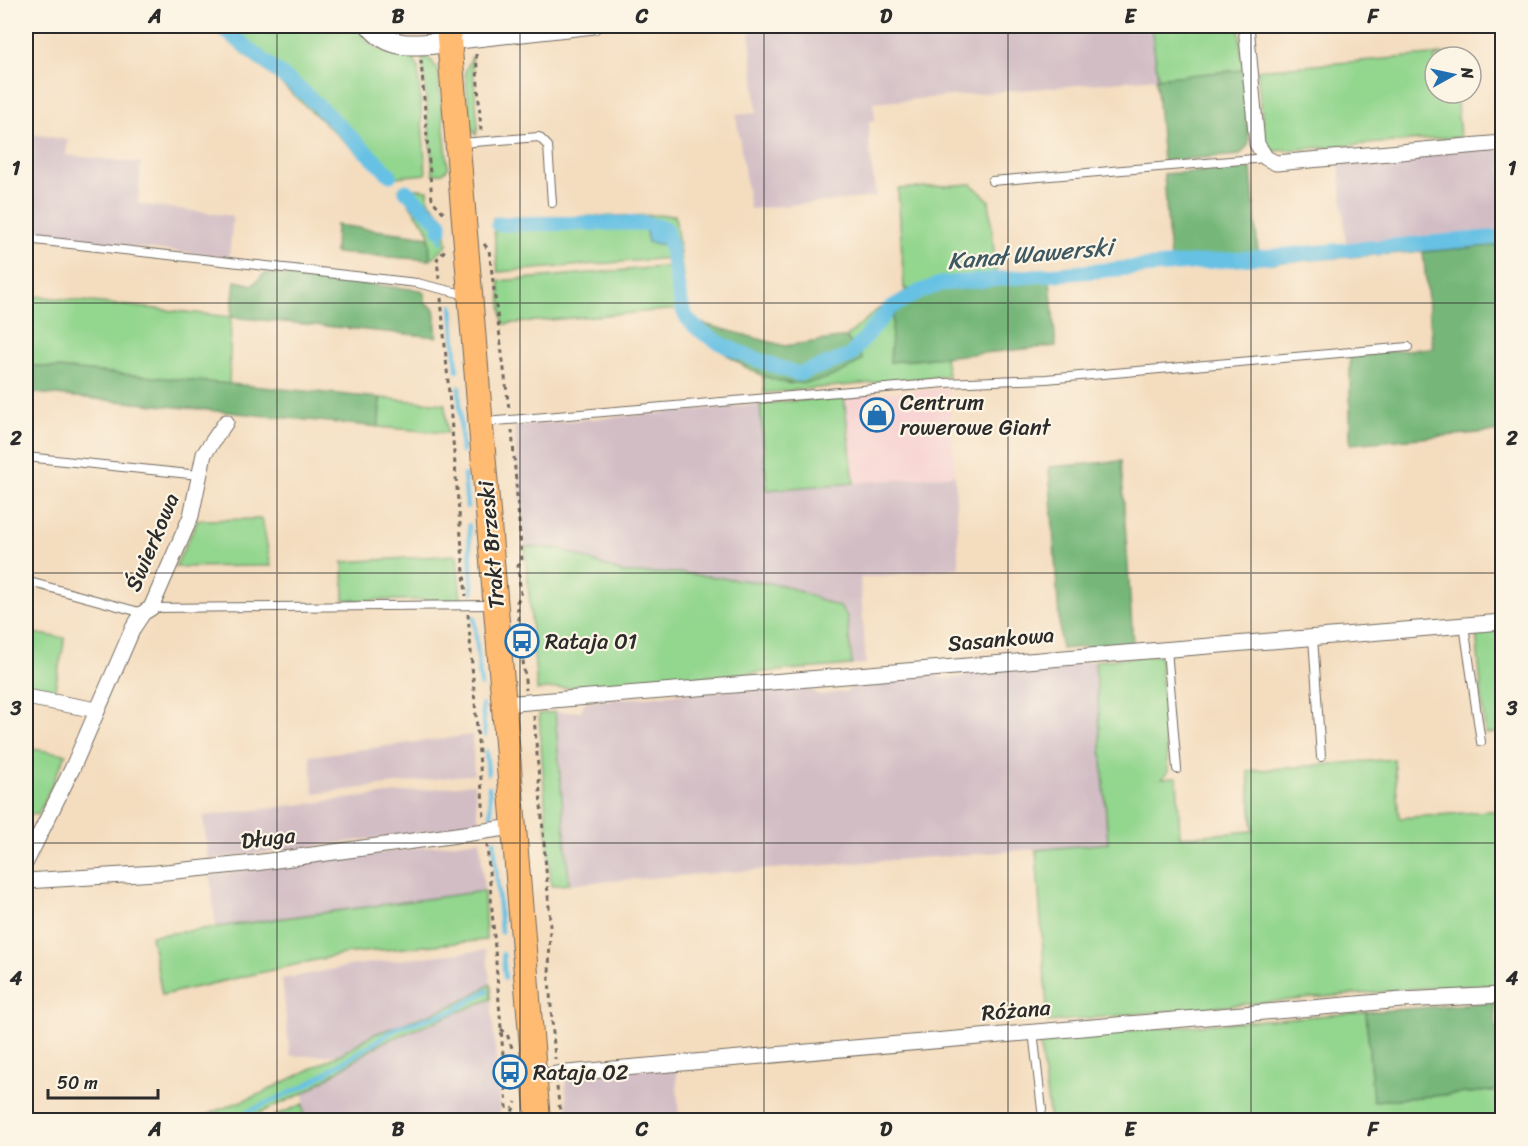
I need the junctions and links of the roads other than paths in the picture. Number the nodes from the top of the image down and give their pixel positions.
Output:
1 (371, 26) edge
2 (594, 26) edge
3 (1246, 26) edge
4 (449, 34) edge
5 (468, 143) junction
6 (1503, 143) edge
7 (1266, 158) junction
8 (992, 182) dead end
9 (552, 203) dead end
10 (26, 239) edge
11 (469, 295) junction
12 (1408, 346) dead end
13 (226, 422) dead end
14 (480, 422) junction
15 (26, 457) edge
16 (199, 475) junction
17 (26, 581) edge
18 (496, 606) junction
19 (147, 610) junction
20 (1503, 622) edge
21 (1464, 625) junction
22 (1313, 636) junction
23 (1167, 648) junction
24 (26, 697) edge
25 (504, 704) junction
26 (98, 710) junction
27 (1481, 742) dead end
28 (1322, 757) dead end
29 (1177, 770) dead end
30 (514, 827) junction
31 (26, 862) edge
32 (26, 881) edge
33 (1503, 995) edge
34 (1033, 1031) junction
35 (535, 1081) junction
36 (1042, 1110) dead end
37 (537, 1120) edge

1 - 4 street
2 - 4 street
3 - 7 street
4 - 5 main road, Trakt Brzeski
5 - 9 lane
5 - 11 main road, Trakt Brzeski
6 - 7 street
7 - 8 lane
10 - 11 lane
11 - 14 main road, Trakt Brzeski
12 - 14 lane
13 - 16 street, Świerkowa
14 - 18 main road, Trakt Brzeski
15 - 16 lane
16 - 19 street, Świerkowa
17 - 19 lane
18 - 19 lane
18 - 25 main road, Trakt Brzeski
19 - 26 street, Świerkowa
20 - 21 street, Sasankowa
21 - 22 street, Sasankowa
21 - 27 lane
22 - 23 street, Sasankowa
22 - 28 lane
23 - 25 street, Sasankowa
23 - 29 lane
24 - 26 street
25 - 30 main road, Trakt Brzeski
26 - 31 street, Świerkowa
30 - 32 street, Długa
30 - 35 main road, Trakt Brzeski
33 - 34 street, Różana
34 - 35 street, Różana
34 - 36 lane
35 - 37 main road, Trakt Brzeski

